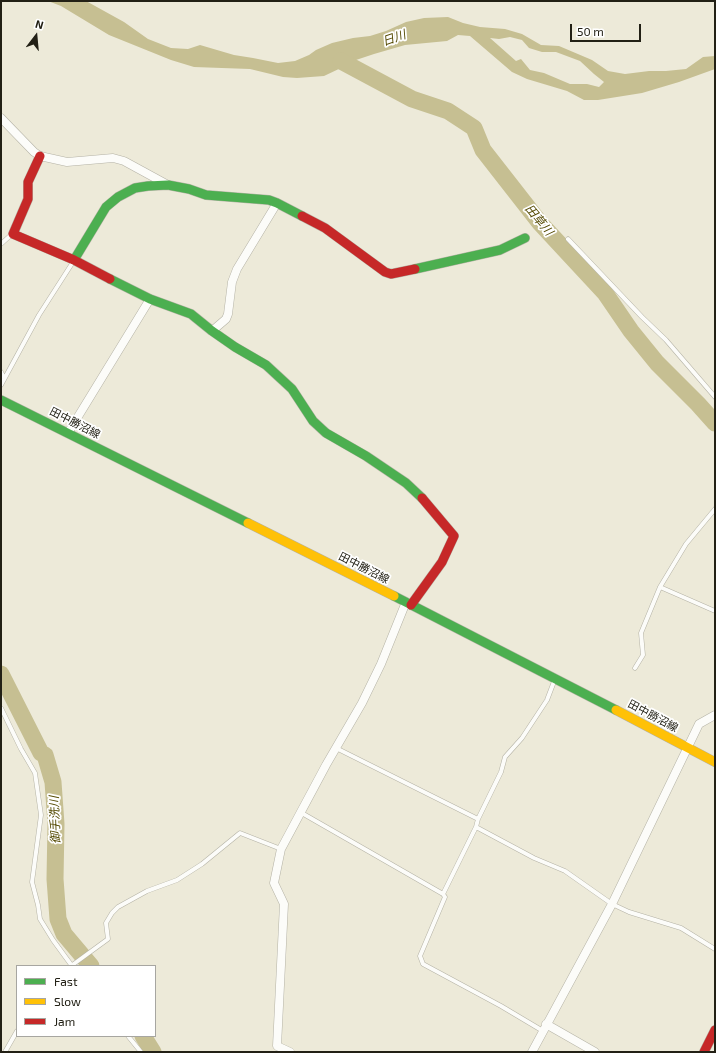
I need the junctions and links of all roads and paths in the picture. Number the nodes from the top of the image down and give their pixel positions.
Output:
1 (1, 118) edge
2 (40, 156) junction
3 (168, 185) junction
4 (277, 203) junction
5 (13, 234) junction
6 (525, 238) dead end
7 (568, 240) dead end
8 (1, 244) edge
9 (74, 260) junction
10 (150, 299) junction
11 (212, 331) junction
12 (1, 372) edge
13 (4, 378) junction
14 (1, 385) edge
15 (715, 397) edge
16 (1, 400) edge
17 (68, 433) junction
18 (715, 509) edge
19 (660, 587) junction
20 (409, 603) junction
21 (715, 611) edge
22 (635, 668) dead end
23 (555, 678) junction
24 (1, 708) edge
25 (715, 715) edge
26 (336, 748) junction
27 (687, 748) junction
28 (715, 762) edge
29 (300, 812) junction
30 (478, 819) junction
31 (476, 827) junction
32 (281, 849) junction
33 (443, 894) junction
34 (612, 904) junction
35 (715, 948) edge
36 (72, 965) edge
37 (545, 1028) junction
38 (715, 1030) edge
39 (16, 1033) edge
40 (129, 1037) edge
41 (5, 1052) edge
42 (141, 1052) edge
43 (290, 1052) edge
44 (532, 1052) edge
45 (595, 1052) edge
46 (704, 1052) edge

1 - 2 street
2 - 3 street
2 - 5 street
3 - 4 street
3 - 9 street
4 - 6 street
4 - 11 street
5 - 8 lane
5 - 9 street
7 - 15 lane
9 - 10 street
9 - 13 lane
10 - 11 street
10 - 17 street
11 - 20 street
12 - 13 lane
13 - 14 lane
16 - 17 street, 田中勝沼線
17 - 20 street, 田中勝沼線
18 - 19 lane
19 - 21 lane
19 - 22 lane
20 - 23 street, 田中勝沼線
20 - 26 street
23 - 27 street, 田中勝沼線
23 - 30 lane
24 - 36 lane
25 - 27 street
26 - 29 street
26 - 30 lane
27 - 28 street, 田中勝沼線
27 - 34 street
29 - 32 street
29 - 33 lane
30 - 31 lane
31 - 33 lane
31 - 34 lane
32 - 36 lane
32 - 43 street
33 - 37 lane
34 - 35 lane
34 - 37 street
37 - 44 street
37 - 45 street
38 - 46 street
39 - 41 lane
40 - 42 lane

